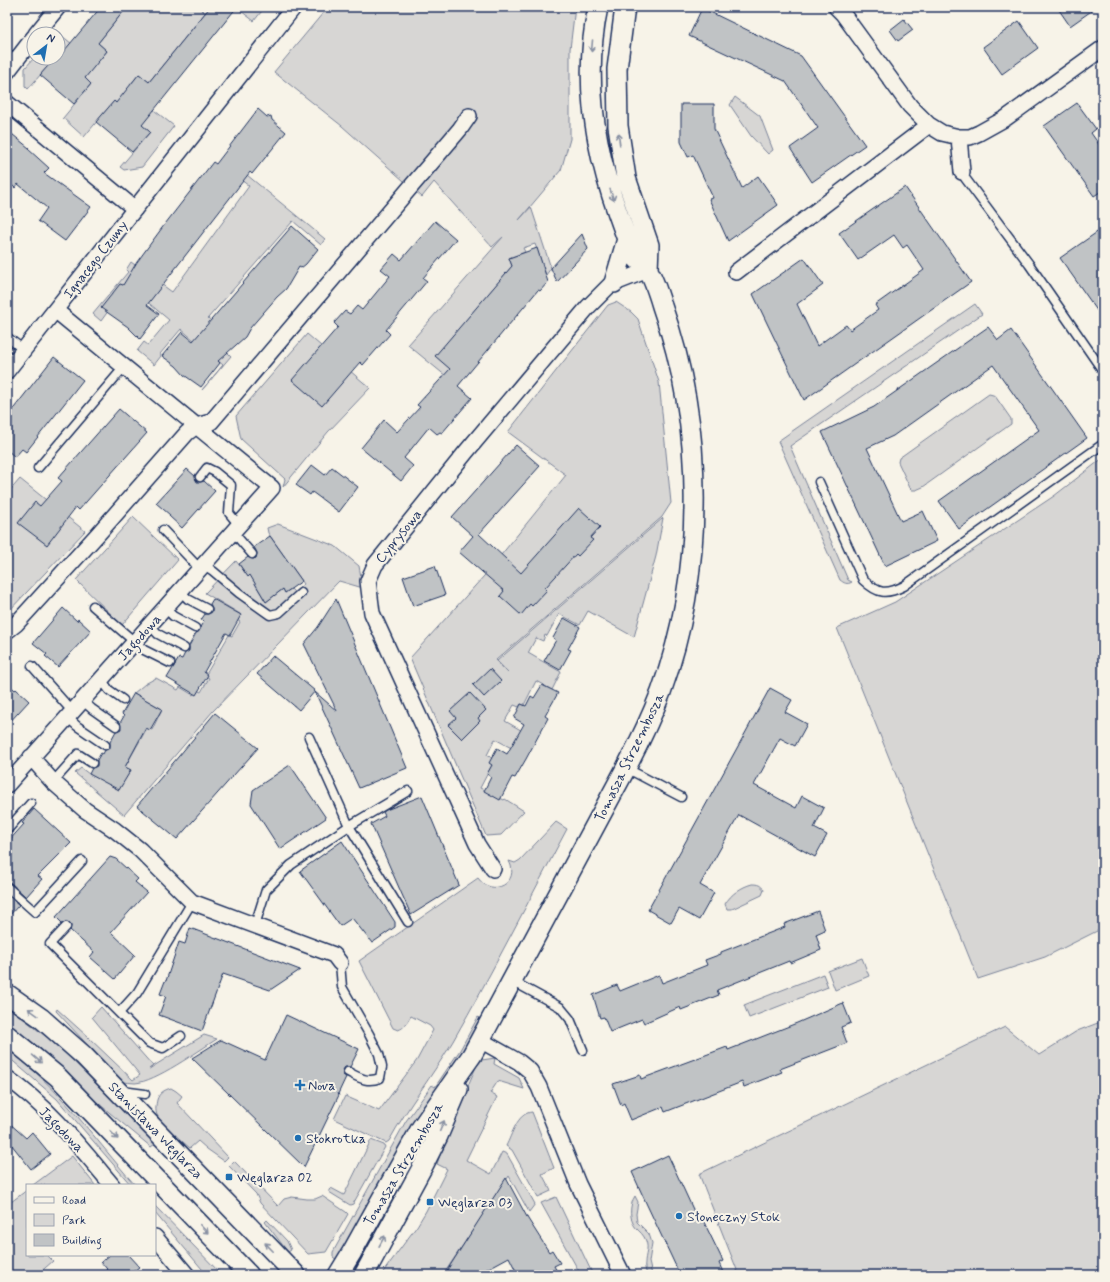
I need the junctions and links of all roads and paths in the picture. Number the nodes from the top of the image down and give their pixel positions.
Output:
1 (58, 7) edge
2 (294, 7) edge
3 (598, 7) edge
4 (625, 7) edge
5 (836, 7) edge
6 (43, 26) edge
7 (26, 47) edge
8 (1103, 48) edge
9 (7, 72) edge
10 (7, 102) edge
11 (469, 116) dead end
12 (929, 126) junction
13 (959, 137) junction
14 (962, 172) joint
15 (135, 209) junction
16 (627, 239) junction
17 (648, 270) junction
18 (736, 272) dead end
19 (614, 283) junction
20 (55, 310) junction
21 (7, 337) edge
22 (24, 350) junction
23 (124, 367) junction
24 (1103, 370) edge
25 (7, 371) edge
26 (196, 426) junction
27 (1103, 444) edge
28 (38, 468) dead end
29 (200, 477) dead end
30 (819, 482) dead end
31 (272, 488) joint
32 (236, 528) junction
33 (163, 530) dead end
34 (252, 554) dead end
35 (202, 567) junction
36 (180, 591) junction
37 (301, 593) dead end
38 (93, 606) dead end
39 (165, 608) junction
40 (207, 609) dead end
41 (150, 625) junction
42 (196, 628) dead end
43 (7, 631) edge
44 (135, 642) junction
45 (184, 648) dead end
46 (170, 662) dead end
47 (32, 666) dead end
48 (101, 679) junction
49 (122, 700) dead end
50 (74, 710) junction
51 (116, 726) dead end
52 (309, 737) dead end
53 (105, 745) dead end
54 (31, 757) junction
55 (92, 763) dead end
56 (626, 768) junction
57 (9, 778) edge
58 (53, 782) junction
59 (408, 791) dead end
60 (681, 798) dead end
61 (31, 803) dead end
62 (349, 826) junction
63 (7, 830) edge
64 (82, 861) dead end
65 (493, 869) dead end
66 (7, 887) edge
67 (192, 902) junction
68 (408, 922) dead end
69 (255, 925) junction
70 (66, 927) dead end
71 (340, 963) joint
72 (512, 981) junction
73 (7, 994) edge
74 (119, 1013) junction
75 (7, 1035) edge
76 (181, 1036) dead end
77 (476, 1047) junction
78 (583, 1050) dead end
79 (348, 1072) dead end
80 (7, 1078) edge
81 (119, 1091) junction
82 (145, 1094) dead end
83 (111, 1184) edge
84 (156, 1238) edge
85 (187, 1275) edge
86 (249, 1275) edge
87 (296, 1275) edge
88 (338, 1275) edge
89 (364, 1275) edge
90 (623, 1275) edge

1 - 6 street
2 - 15 street, Ignacego Czumy
3 -> 16 street, Tomasza Strzembosza
17 -> 4 street, Tomasza Strzembosza
5 - 12 street
7 - 9 street
8 - 13 street
10 - 15 street
11 - 26 street
12 - 13 street
12 - 18 street
13 - 14 street
14 - 24 lane
15 - 20 street, Ignacego Czumy
16 - 17 street, Tomasza Strzembosza
16 - 19 street
17 - 19 street, Cyprysowa
17 - 56 street, Tomasza Strzembosza
19 - 65 street, Cyprysowa
20 - 22 street
20 - 23 street, Ignacego Czumy
21 - 22 lane
22 - 25 street
23 - 26 street, Ignacego Czumy
23 - 28 lane
26 - 31 street, Ignacego Czumy
26 - 43 street
27 - 30 lane
29 - 32 lane
31 - 32 street, Jagodowa
32 - 34 lane
32 - 35 street, Jagodowa
33 - 35 lane
35 - 36 street, Jagodowa
35 - 37 lane
36 - 39 street, Jagodowa
36 - 40 lane
38 - 44 lane
39 - 41 street, Jagodowa
39 - 42 lane
41 - 44 street, Jagodowa
41 - 45 lane
44 - 46 lane
44 - 48 street, Jagodowa
47 - 50 lane
48 - 49 lane
48 - 50 street, Jagodowa
50 - 51 lane
50 - 53 lane
50 - 54 street, Jagodowa
52 - 62 lane
54 - 57 street, Jagodowa
54 - 58 street
55 - 58 lane
56 - 60 lane
56 - 72 street, Tomasza Strzembosza
58 - 67 street
59 - 62 lane
61 - 63 lane
62 - 68 lane
62 - 69 lane
64 - 66 lane
67 - 69 street
67 - 74 lane
69 - 71 street
70 - 74 lane
71 - 79 lane
72 - 77 street, Tomasza Strzembosza
72 - 78 lane
81 -> 73 street, Stanisława Węglarza
74 - 76 lane
75 -> 86 street
77 - 88 street, Tomasza Strzembosza
89 -> 77 street, Tomasza Strzembosza
77 - 90 street
80 - 83 street, Jagodowa
81 - 82 lane
87 -> 81 street, Stanisława Węglarza
84 - 85 street

